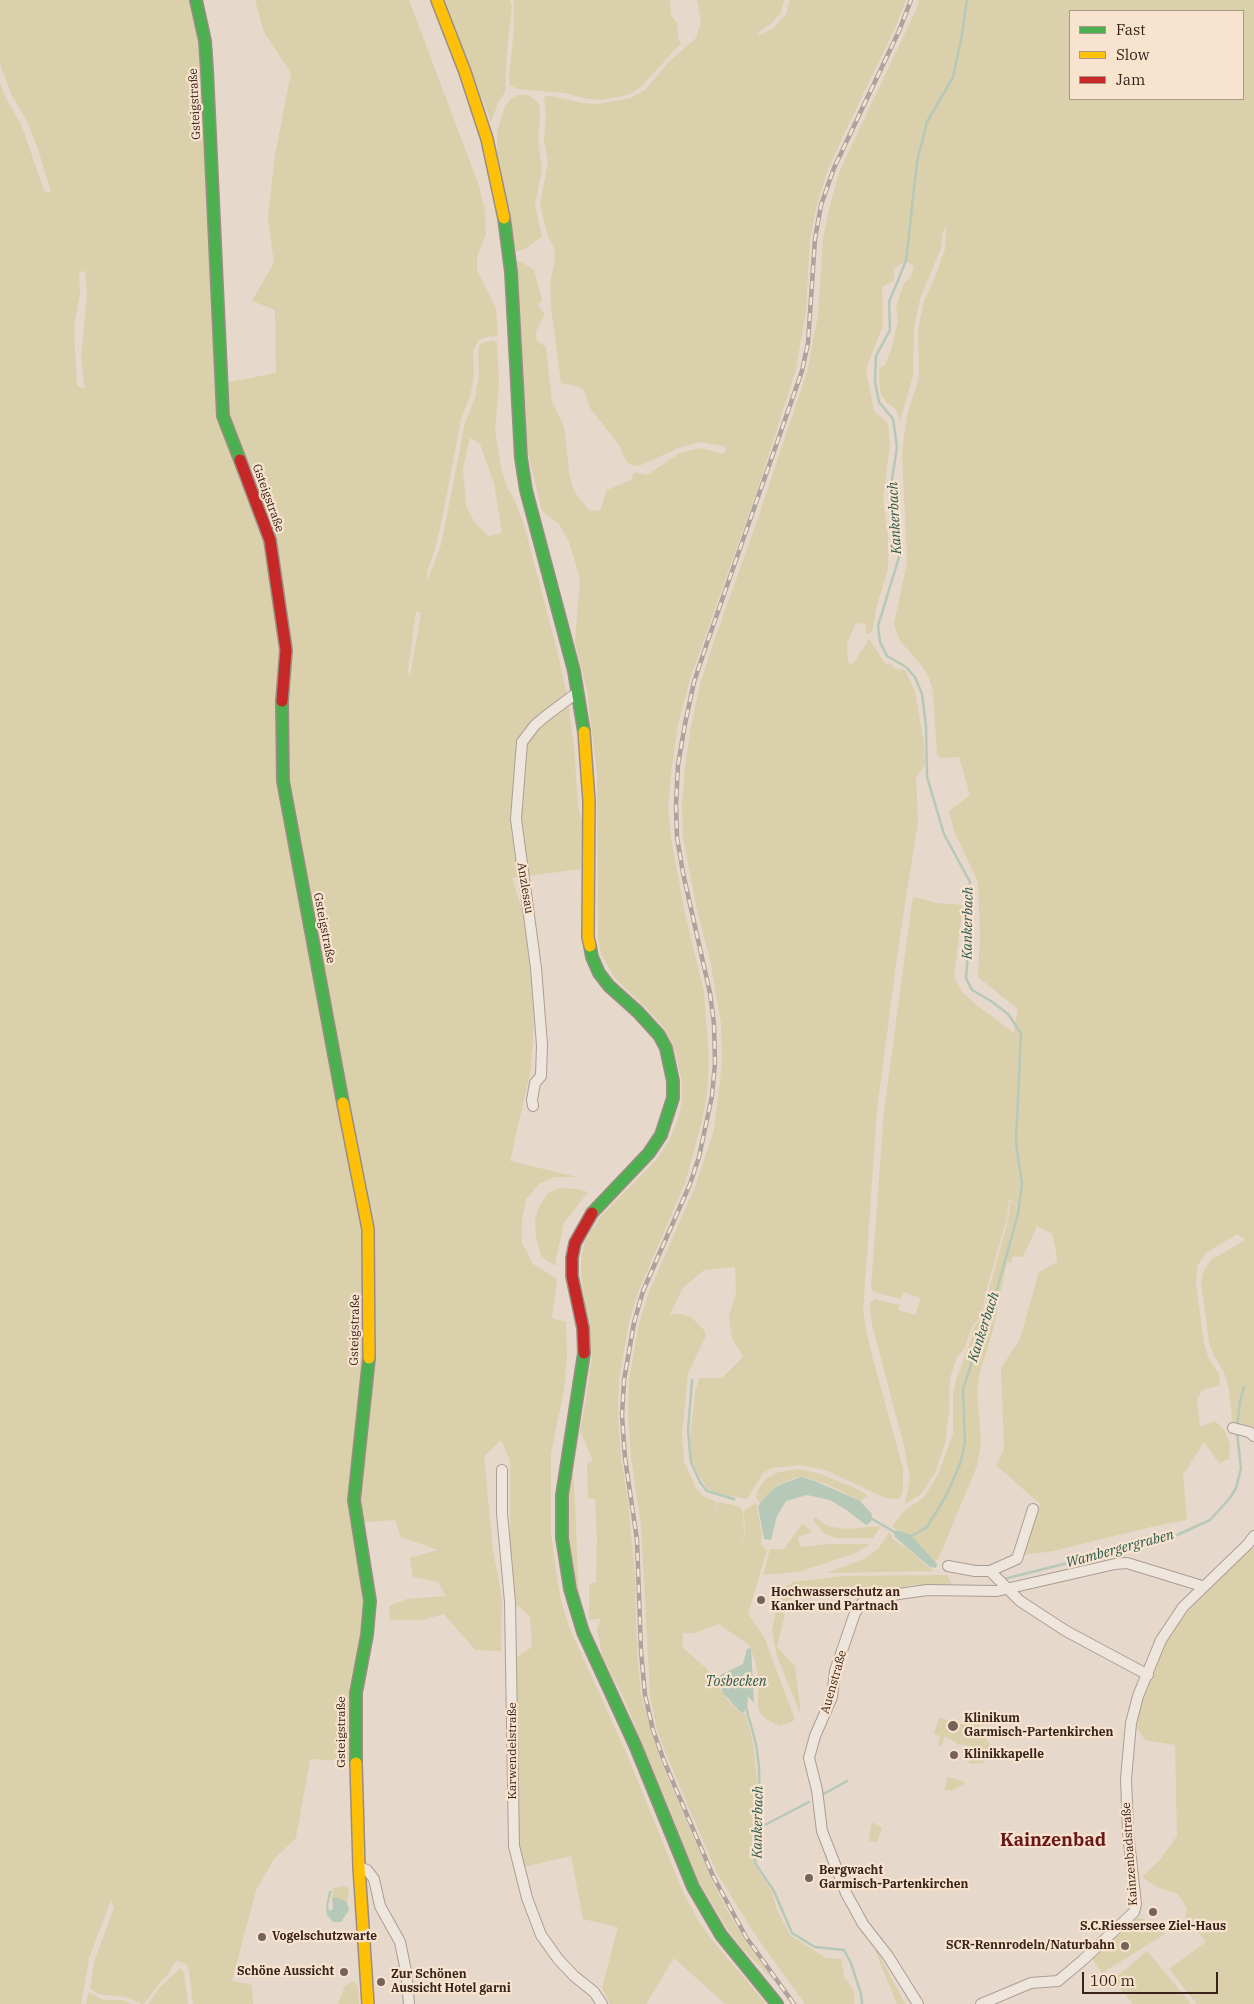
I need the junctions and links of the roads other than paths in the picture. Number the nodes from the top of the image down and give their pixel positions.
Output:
1 (196, 0) edge
2 (438, 0) edge
3 (578, 692) junction
4 (533, 1106) dead end
5 (1235, 1429) dead end
6 (1254, 1436) edge
7 (502, 1470) dead end
8 (1033, 1509) dead end
9 (1254, 1536) edge
10 (948, 1566) dead end
11 (992, 1573) junction
12 (1202, 1586) junction
13 (1006, 1587) junction
14 (1148, 1675) junction
15 (359, 1867) junction
16 (368, 2004) edge
17 (408, 2004) edge
18 (602, 2004) edge
19 (777, 2004) edge
20 (918, 2004) edge
21 (981, 2004) edge

1 - 15 main road, Gsteigstraße
2 - 3 main road
3 - 4 street, Anzlesau
3 - 19 main road
5 - 6 street
7 - 18 street, Karwendelstraße
8 - 11 street
9 - 12 street, Kainzenbadstraße
10 - 11 street
11 - 13 street
12 - 13 street
12 - 14 street, Kainzenbadstraße
13 - 14 street
13 - 20 street, Auenstraße
14 - 21 street, Kainzenbadstraße
15 - 16 main road, Gsteigstraße
15 - 17 street

